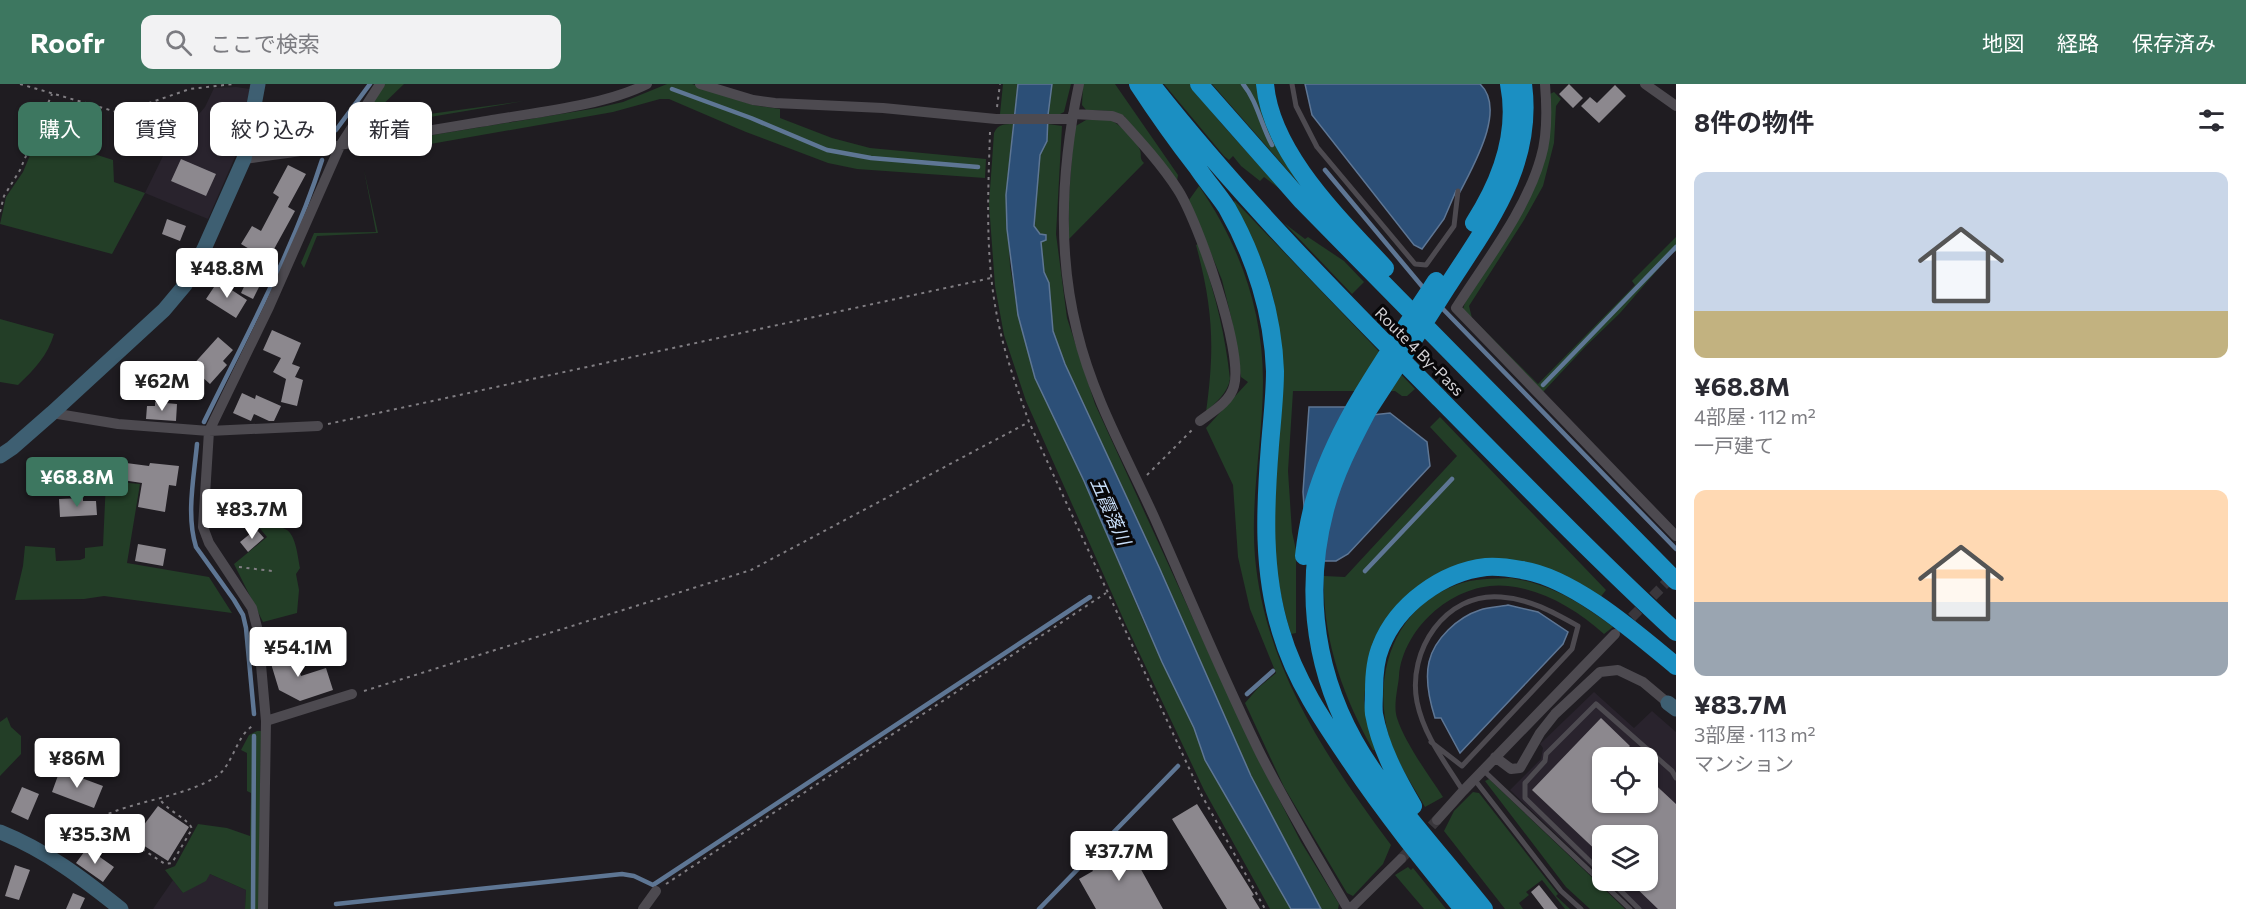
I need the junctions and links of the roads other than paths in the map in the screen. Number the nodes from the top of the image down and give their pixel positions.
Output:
1 (258, 84) edge
2 (380, 84) edge
3 (647, 84) edge
4 (700, 84) edge
5 (1079, 84) edge
6 (1138, 84) edge
7 (1151, 84) edge
8 (1199, 84) edge
9 (1265, 84) edge
10 (1292, 84) edge
11 (1509, 84) edge
12 (1523, 84) edge
13 (1545, 84) edge
14 (1645, 84) edge
15 (1676, 106) edge
16 (1072, 117) junction
17 (340, 146) junction
18 (244, 159) junction
19 (1458, 191) dead end
20 (52, 413) junction
21 (1200, 421) road end
22 (318, 426) road end
23 (209, 431) junction
24 (0, 456) edge
25 (1577, 480) junction
26 (1676, 536) edge
27 (1676, 581) edge
28 (1308, 592) junction
29 (1676, 632) edge
30 (1615, 634) tunnel mouth
31 (1676, 666) edge
32 (352, 694) road end
33 (1672, 706) edge
34 (266, 721) junction
35 (1431, 742) junction
36 (1495, 758) junction
37 (1351, 763) junction
38 (1483, 770) junction
39 (1676, 778) edge
40 (1474, 780) junction
41 (1462, 791) junction
42 (1437, 820) tunnel mouth
43 (0, 832) edge
44 (1401, 859) tunnel mouth
45 (1592, 863) edge
46 (1449, 865) junction
47 (656, 891) road end
48 (1621, 891) edge
49 (121, 909) edge
50 (263, 909) edge
51 (643, 909) edge
52 (1349, 909) edge
53 (1463, 909) edge
54 (1484, 909) edge
55 (1581, 909) edge
56 (1630, 909) edge
57 (1639, 909) edge

1 - 18 street
2 - 17 street
3 - 17 street
4 - 16 street
5 - 16 street
6 - 37 highway
7 - 29 highway, Route 4 By-Pass
8 - 25 highway, Route 4 By-Pass
9 - 25 highway
10 - 19 lane
11 - 28 highway
12 - 28 highway
13 - 26 street
14 - 15 street
16 - 21 street
16 - 52 street
17 - 18 street
17 - 23 street
18 - 20 street
20 - 23 street
20 - 24 street
22 - 23 street
23 - 34 street
25 - 27 highway, Route 4 By-Pass
28 - 37 highway
28 - 46 highway
30 - 36 street
31 - 46 highway
32 - 34 street
33 - 36 street
34 - 50 street
35 - 35 lane
35 - 41 lane
36 - 38 street
37 - 53 highway
38 - 40 street
38 - 56 lane
39 - 45 lane
40 - 41 street
40 - 55 lane
41 - 42 street
43 - 49 street
44 - 52 street
46 - 54 highway
47 - 51 street
48 - 57 lane

